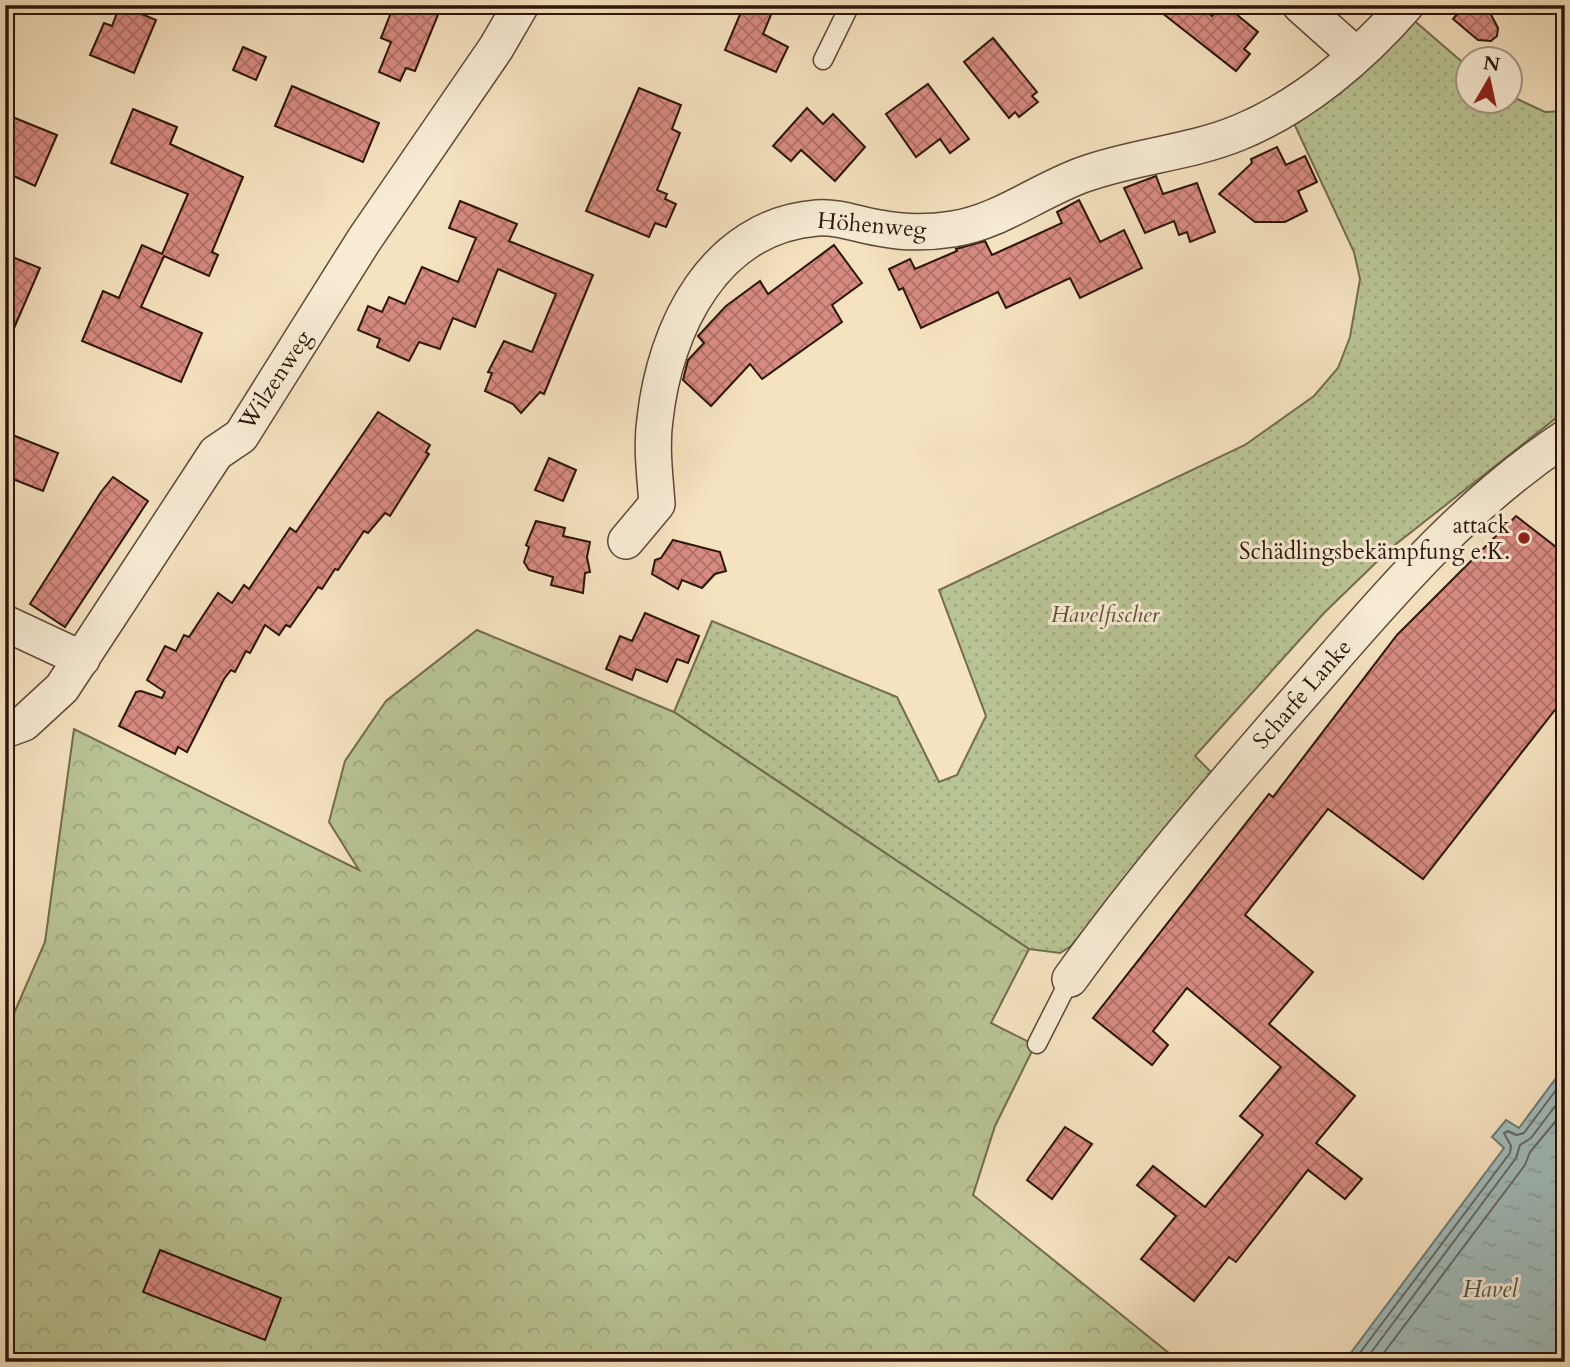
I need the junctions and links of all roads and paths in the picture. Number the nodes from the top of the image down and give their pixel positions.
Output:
1 (521, 5) edge
2 (850, 5) edge
3 (1300, 5) edge
4 (1406, 5) edge
5 (1356, 55) junction
6 (823, 60) dead end
7 (1565, 438) edge
8 (626, 541) dead end
9 (5, 623) edge
10 (82, 659) junction
11 (5, 730) edge
12 (1070, 979) joint
13 (1037, 1044) dead end

1 - 10 street, Wilzenweg
2 - 6 lane
3 - 5 street
4 - 5 street, Höhenweg
5 - 8 street, Höhenweg
7 - 12 street, Scharfe Lanke
9 - 10 street
10 - 11 street, Wilzenweg
12 - 13 lane

